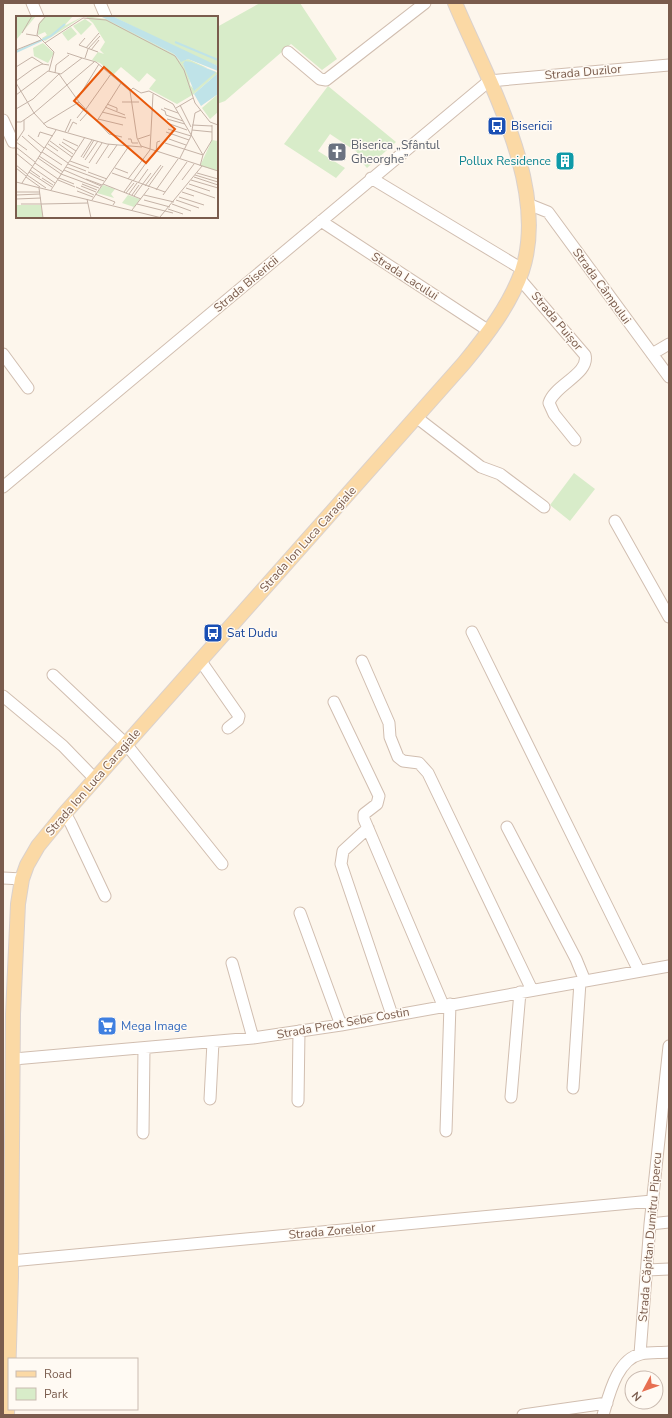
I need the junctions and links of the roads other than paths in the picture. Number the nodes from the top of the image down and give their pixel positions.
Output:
1 (32, 3) edge
2 (100, 3) edge
3 (425, 3) edge
4 (455, 3) edge
5 (38, 16) edge
6 (106, 16) edge
7 (288, 52) dead end
8 (669, 65) edge
9 (493, 80) junction
10 (3, 120) edge
11 (13, 142) dead end
12 (371, 178) junction
13 (528, 204) junction
14 (321, 221) junction
15 (521, 273) junction
16 (488, 331) junction
17 (669, 344) edge
18 (3, 354) edge
19 (652, 354) junction
20 (669, 377) edge
21 (28, 388) dead end
22 (416, 417) junction
23 (575, 440) dead end
24 (3, 487) edge
25 (544, 507) dead end
26 (615, 520) dead end
27 (669, 617) edge
28 (472, 632) dead end
29 (200, 660) junction
30 (362, 661) dead end
31 (53, 675) dead end
32 (3, 696) edge
33 (334, 702) dead end
34 (228, 728) dead end
35 (126, 744) junction
36 (95, 779) junction
37 (65, 813) junction
38 (507, 827) dead end
39 (368, 828) junction
40 (222, 864) dead end
41 (3, 878) edge
42 (22, 879) junction
43 (105, 896) dead end
44 (300, 913) dead end
45 (232, 963) dead end
46 (669, 966) edge
47 (640, 971) junction
48 (583, 981) junction
49 (532, 990) junction
50 (520, 992) junction
51 (447, 1005) junction
52 (392, 1015) junction
53 (341, 1025) junction
54 (299, 1031) junction
55 (252, 1038) junction
56 (213, 1042) junction
57 (669, 1046) edge
58 (144, 1048) junction
59 (14, 1060) junction
60 (668, 1073) edge
61 (573, 1088) dead end
62 (511, 1097) dead end
63 (210, 1099) dead end
64 (298, 1101) dead end
65 (446, 1131) dead end
66 (143, 1133) dead end
67 (664, 1148) edge
68 (652, 1201) junction
69 (669, 1222) edge
70 (650, 1224) junction
71 (11, 1261) junction
72 (669, 1269) edge
73 (647, 1270) junction
74 (669, 1352) edge
75 (640, 1354) junction
76 (8, 1358) edge
77 (8, 1376) edge
78 (607, 1403) junction
79 (7, 1415) edge
80 (523, 1415) edge
81 (604, 1415) edge

1 - 5 street
2 - 6 street
3 - 7 street
4 - 9 main road, Strada Ion Luca Caragiale
8 - 9 street, Strada Duzilor
9 - 12 street, Strada Bisericii
9 - 13 main road, Strada Ion Luca Caragiale
10 - 11 street
12 - 14 street, Strada Bisericii
12 - 15 street, Strada Puișor
13 - 15 main road, Strada Ion Luca Caragiale
13 - 19 street, Strada Câmpului
14 - 16 street, Strada Lacului
14 - 24 street, Strada Bisericii
15 - 16 main road, Strada Ion Luca Caragiale
15 - 23 street, Strada Puișor
16 - 22 main road, Strada Ion Luca Caragiale
17 - 19 street
18 - 21 street
19 - 20 street, Strada Câmpului
22 - 25 street
22 - 29 main road, Strada Ion Luca Caragiale
26 - 27 street
28 - 47 street
29 - 34 street
29 - 35 main road, Strada Ion Luca Caragiale
30 - 49 street
31 - 35 street
32 - 36 street
33 - 39 street
35 - 36 main road, Strada Ion Luca Caragiale
35 - 40 street
36 - 37 main road, Strada Ion Luca Caragiale
37 - 42 main road, Strada Ion Luca Caragiale
37 - 43 street
38 - 48 street
39 - 51 street
39 - 52 street
41 - 42 street
42 - 59 main road, Strada Ion Luca Caragiale
44 - 53 street
45 - 55 street
46 - 47 street, Strada Preot Sebe Costin
47 - 48 street, Strada Preot Sebe Costin
48 - 49 street, Strada Preot Sebe Costin
48 - 61 street
49 - 50 street, Strada Preot Sebe Costin
50 - 51 street, Strada Preot Sebe Costin
50 - 62 street
51 - 52 street, Strada Preot Sebe Costin
51 - 65 street
52 - 53 street, Strada Preot Sebe Costin
53 - 54 street, Strada Preot Sebe Costin
54 - 55 street, Strada Preot Sebe Costin
54 - 64 street
55 - 56 street, Strada Preot Sebe Costin
56 - 58 street, Strada Preot Sebe Costin
56 - 63 street
57 - 60 street, Strada Căpitan Dumitru Pipercu
58 - 59 street, Strada Preot Sebe Costin
58 - 66 street
59 - 71 main road, Strada Ion Luca Caragiale
60 - 67 street, Strada Căpitan Dumitru Pipercu
67 - 68 street, Strada Căpitan Dumitru Pipercu
68 - 70 street, Strada Căpitan Dumitru Pipercu
68 - 71 street, Strada Zorelelor
69 - 70 street
70 - 73 street, Strada Căpitan Dumitru Pipercu
71 - 76 main road, Strada Ion Luca Caragiale
72 - 73 street
73 - 75 street, Strada Căpitan Dumitru Pipercu
74 - 75 street
75 - 78 street
77 - 79 main road, Strada Ion Luca Caragiale
78 - 80 street
78 - 81 street

